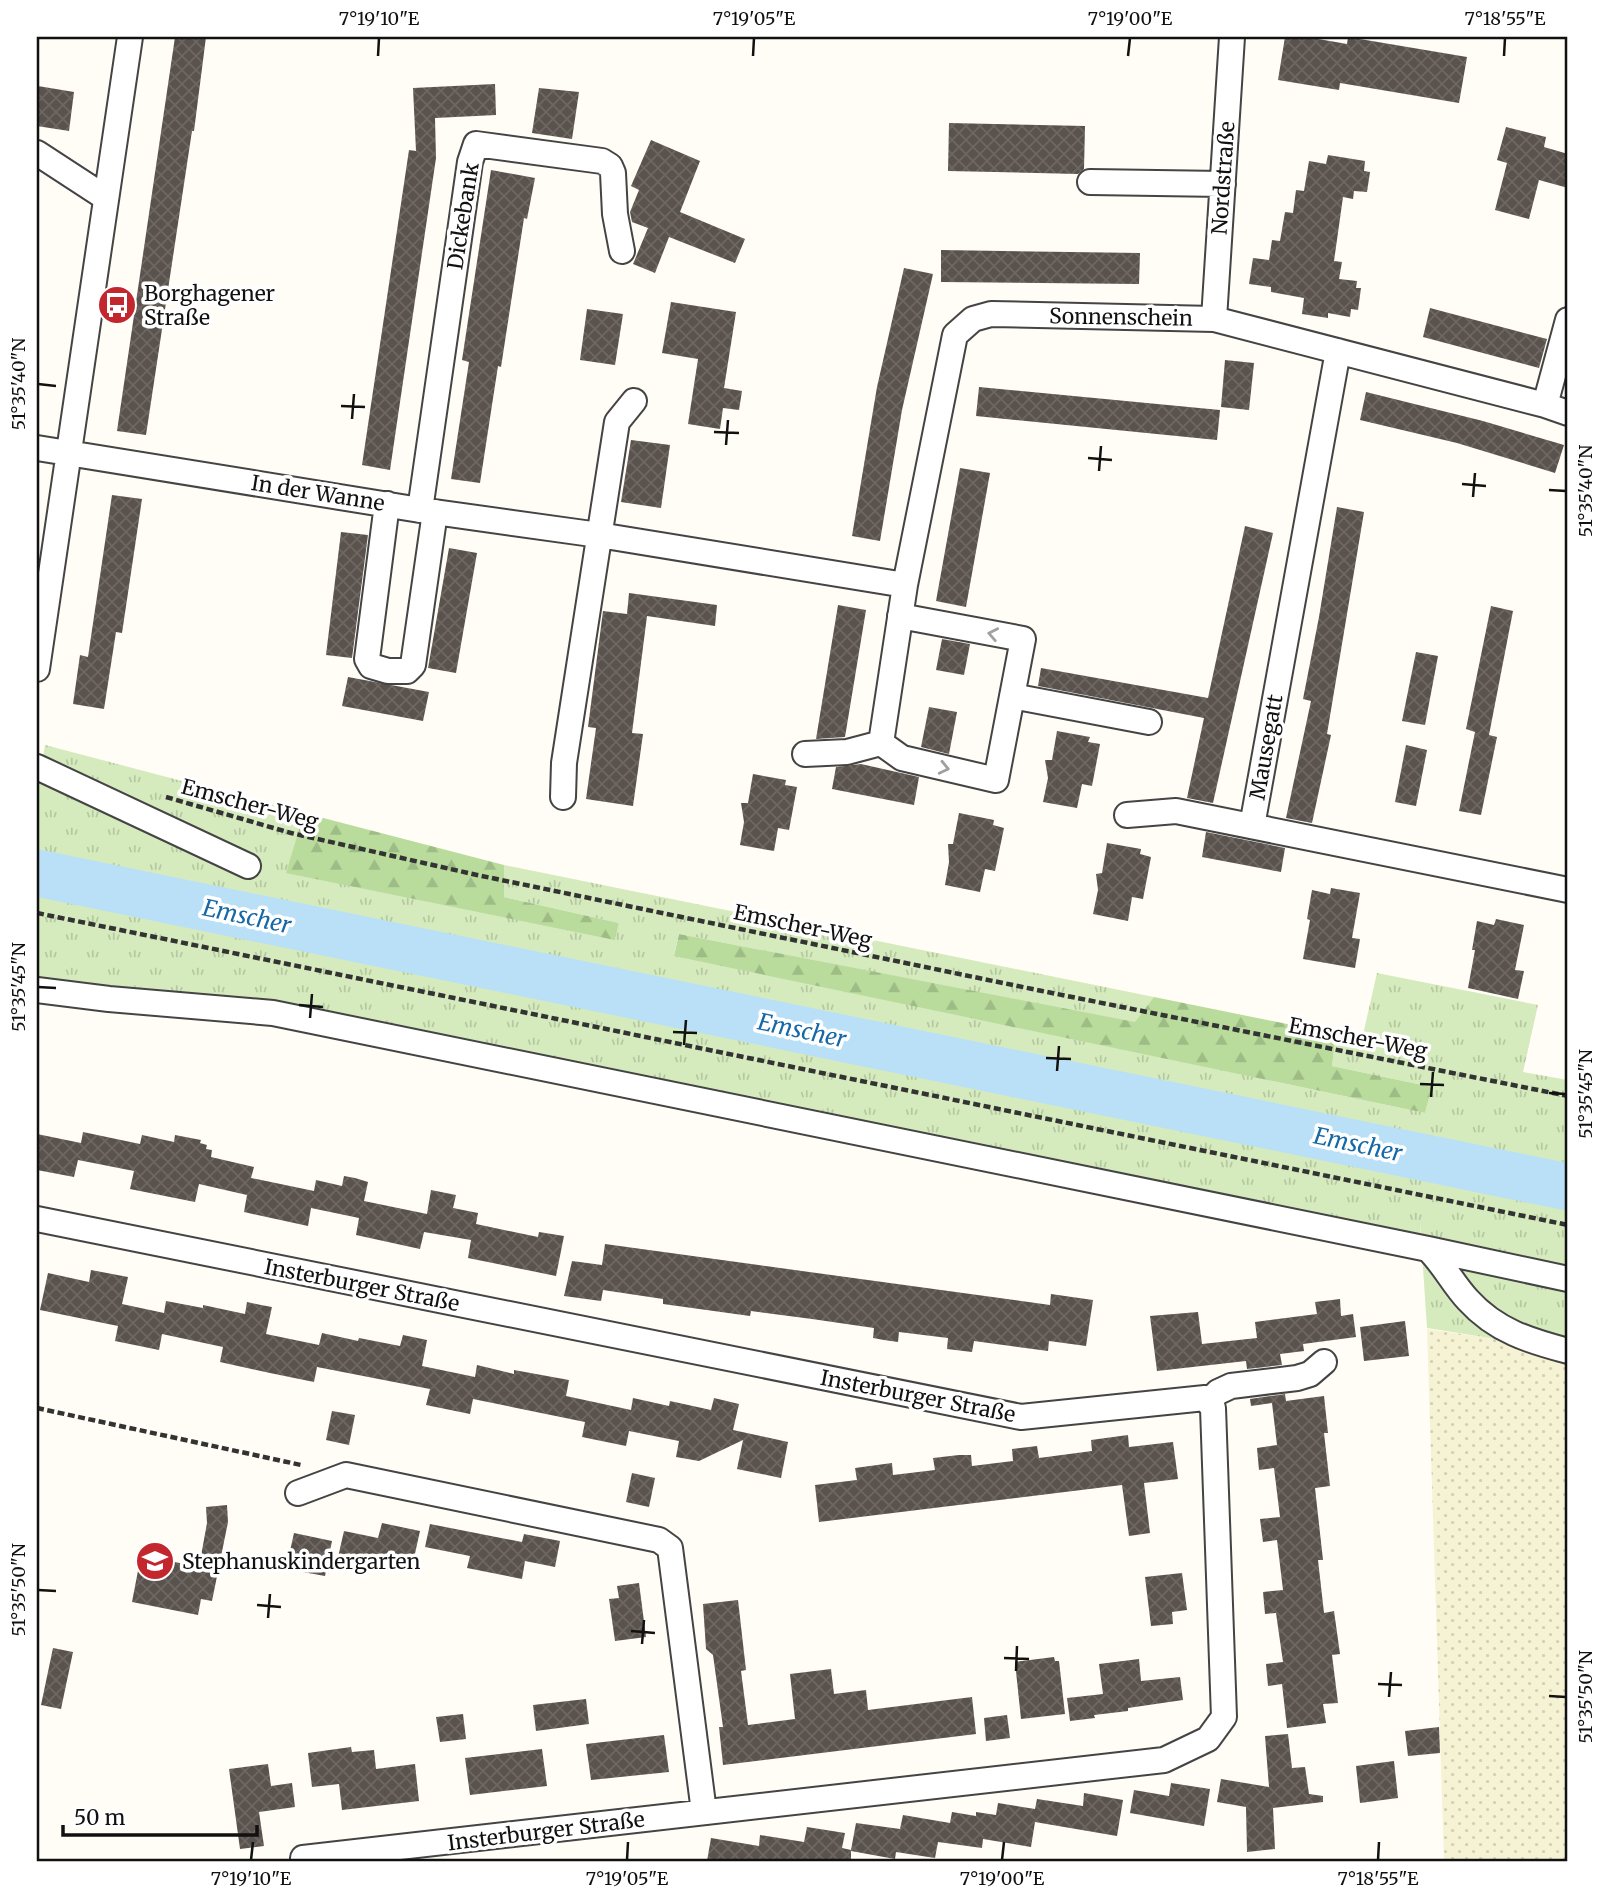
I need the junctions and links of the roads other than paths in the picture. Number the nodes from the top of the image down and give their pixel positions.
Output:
1 (130, 37) edge
2 (1232, 37) edge
3 (37, 153) edge
4 (1090, 182) dead end
5 (1223, 184) junction
6 (106, 198) junction
7 (622, 251) dead end
8 (1214, 319) junction
9 (1568, 320) edge
10 (1338, 351) junction
11 (634, 401) dead end
12 (1557, 409) edge
13 (37, 448) edge
14 (70, 452) junction
15 (387, 504) junction
16 (427, 511) junction
17 (599, 534) junction
18 (905, 585) junction
19 (900, 616) junction
20 (37, 669) edge
21 (1012, 696) junction
22 (1149, 722) dead end
23 (881, 743) junction
24 (805, 754) dead end
25 (37, 767) edge
26 (564, 797) dead end
27 (1127, 815) dead end
28 (1252, 826) junction
29 (247, 866) dead end
30 (1568, 890) edge
31 (37, 990) edge
32 (37, 1219) edge
33 (1428, 1249) junction
34 (1568, 1279) edge
35 (1568, 1351) edge
36 (1324, 1363) dead end
37 (1208, 1402) junction
38 (298, 1493) dead end
39 (704, 1812) junction
40 (303, 1858) dead end

1 - 6 street
2 - 5 street, Nordstraße
3 - 6 street
4 - 5 street
5 - 8 street, Nordstraße
6 - 14 street
7 - 16 street, Dickebank
8 - 10 street, Sonnenschein
8 - 18 street, Sonnenschein
9 - 12 street
10 - 12 street, Sonnenschein
10 - 28 street, Mausegatt
11 - 17 street
13 - 14 street, In der Wanne
14 - 15 street, In der Wanne
14 - 20 street
15 - 16 street, In der Wanne
15 - 16 street, Dickebank
16 - 17 street, In der Wanne
17 - 18 street, In der Wanne
17 - 26 street
18 - 19 street, Sonnenschein
21 -> 19 street
19 - 23 street, Sonnenschein
21 - 22 street
23 -> 21 street
23 - 24 street
25 - 29 street
27 - 28 street
28 - 30 street, Mausegatt
31 - 33 street
32 - 37 street, Insterburger Straße
33 - 34 street
33 - 35 street
36 - 37 street
37 - 39 street, Insterburger Straße
38 - 39 street
39 - 40 street, Insterburger Straße

